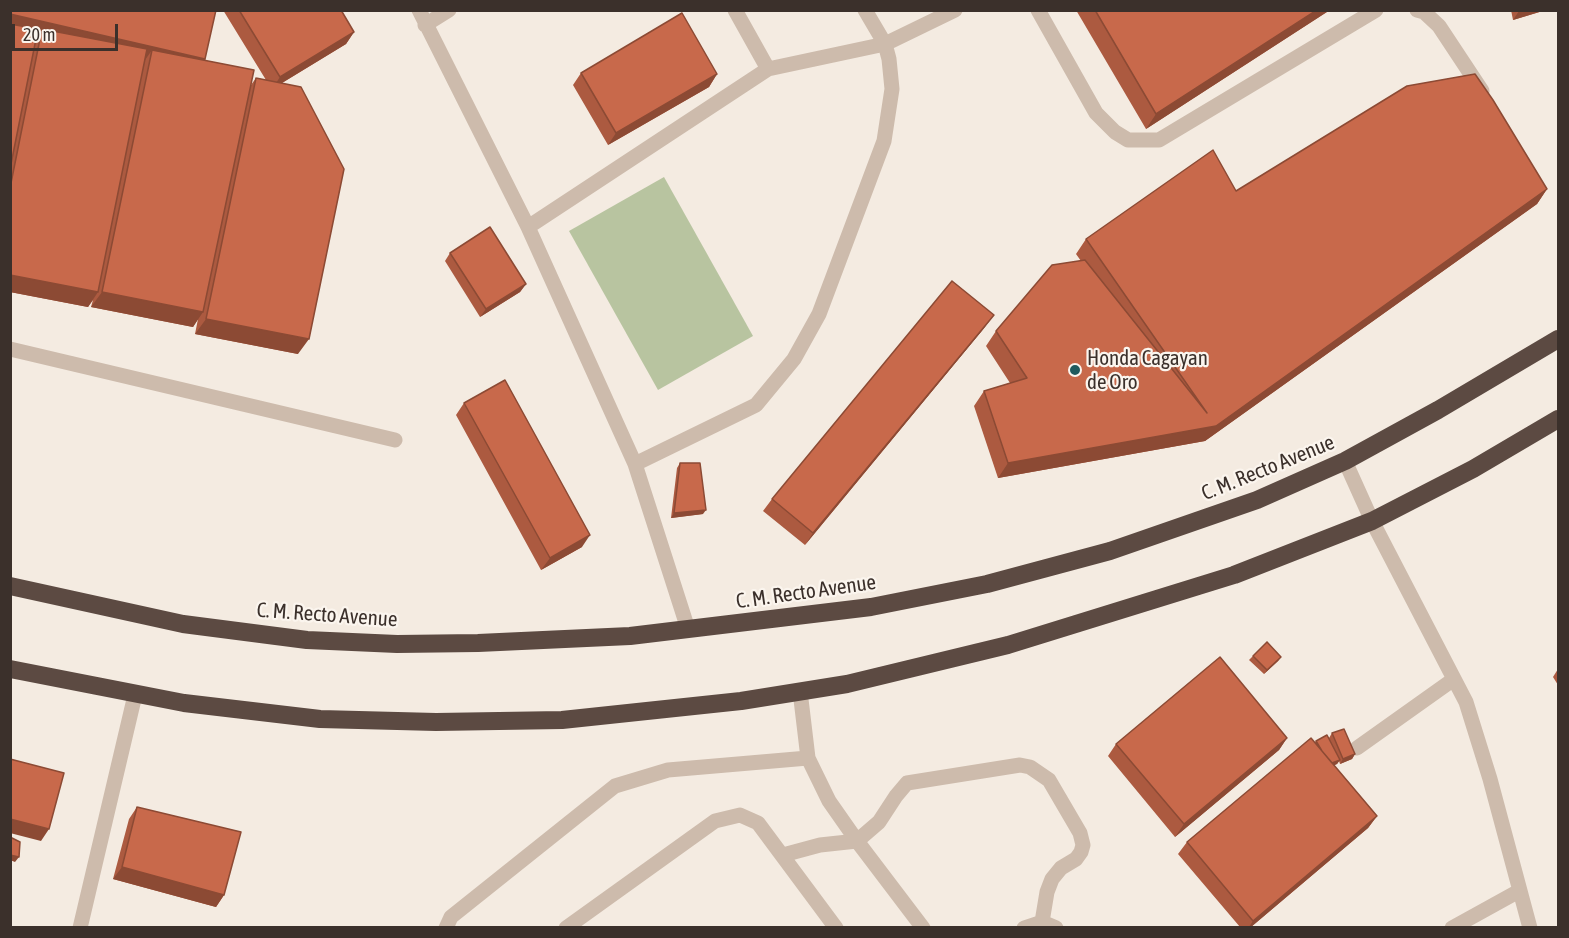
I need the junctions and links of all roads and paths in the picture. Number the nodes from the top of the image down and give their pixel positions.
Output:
1 (449, 10) edge
2 (735, 10) edge
3 (865, 10) edge
4 (955, 10) edge
5 (1038, 10) edge
6 (1376, 10) edge
7 (1417, 10) edge
8 (422, 18) edge
9 (885, 44) junction
10 (768, 69) junction
11 (1489, 103) edge
12 (528, 228) junction
13 (1558, 339) edge
14 (10, 349) edge
15 (1558, 419) edge
16 (395, 440) dead end
17 (1345, 462) junction
18 (635, 464) junction
19 (1372, 521) junction
20 (10, 586) edge
21 (688, 629) junction
22 (10, 669) edge
23 (1454, 679) junction
24 (800, 692) junction
25 (135, 695) junction
26 (1357, 748) dead end
27 (808, 758) junction
28 (856, 841) junction
29 (783, 855) junction
30 (1519, 891) junction
31 (1049, 925) edge
32 (81, 927) edge
33 (446, 927) edge
34 (566, 927) edge
35 (836, 927) edge
36 (923, 927) edge
37 (1024, 927) edge
38 (1452, 927) edge
39 (1530, 927) edge

1 - 8 lane
2 - 10 lane
3 - 9 lane
4 - 9 lane
5 - 6 lane
7 - 11 lane
8 - 12 lane
9 - 10 lane
9 - 18 lane
10 - 12 lane
12 - 18 lane
13 - 17 highway, C. M. Recto Avenue
14 - 16 lane
15 - 19 highway
17 - 19 lane
17 - 21 highway, C. M. Recto Avenue
18 - 21 lane
19 - 23 lane
19 - 24 highway
20 - 21 highway, C. M. Recto Avenue
22 - 25 highway
23 - 26 lane
23 - 30 lane
24 - 25 highway
24 - 27 lane
25 - 32 lane
27 - 28 lane
27 - 33 lane
28 - 29 lane
28 - 31 lane
28 - 36 lane
29 - 34 lane
29 - 35 lane
30 - 38 lane
30 - 39 lane
31 - 37 lane

